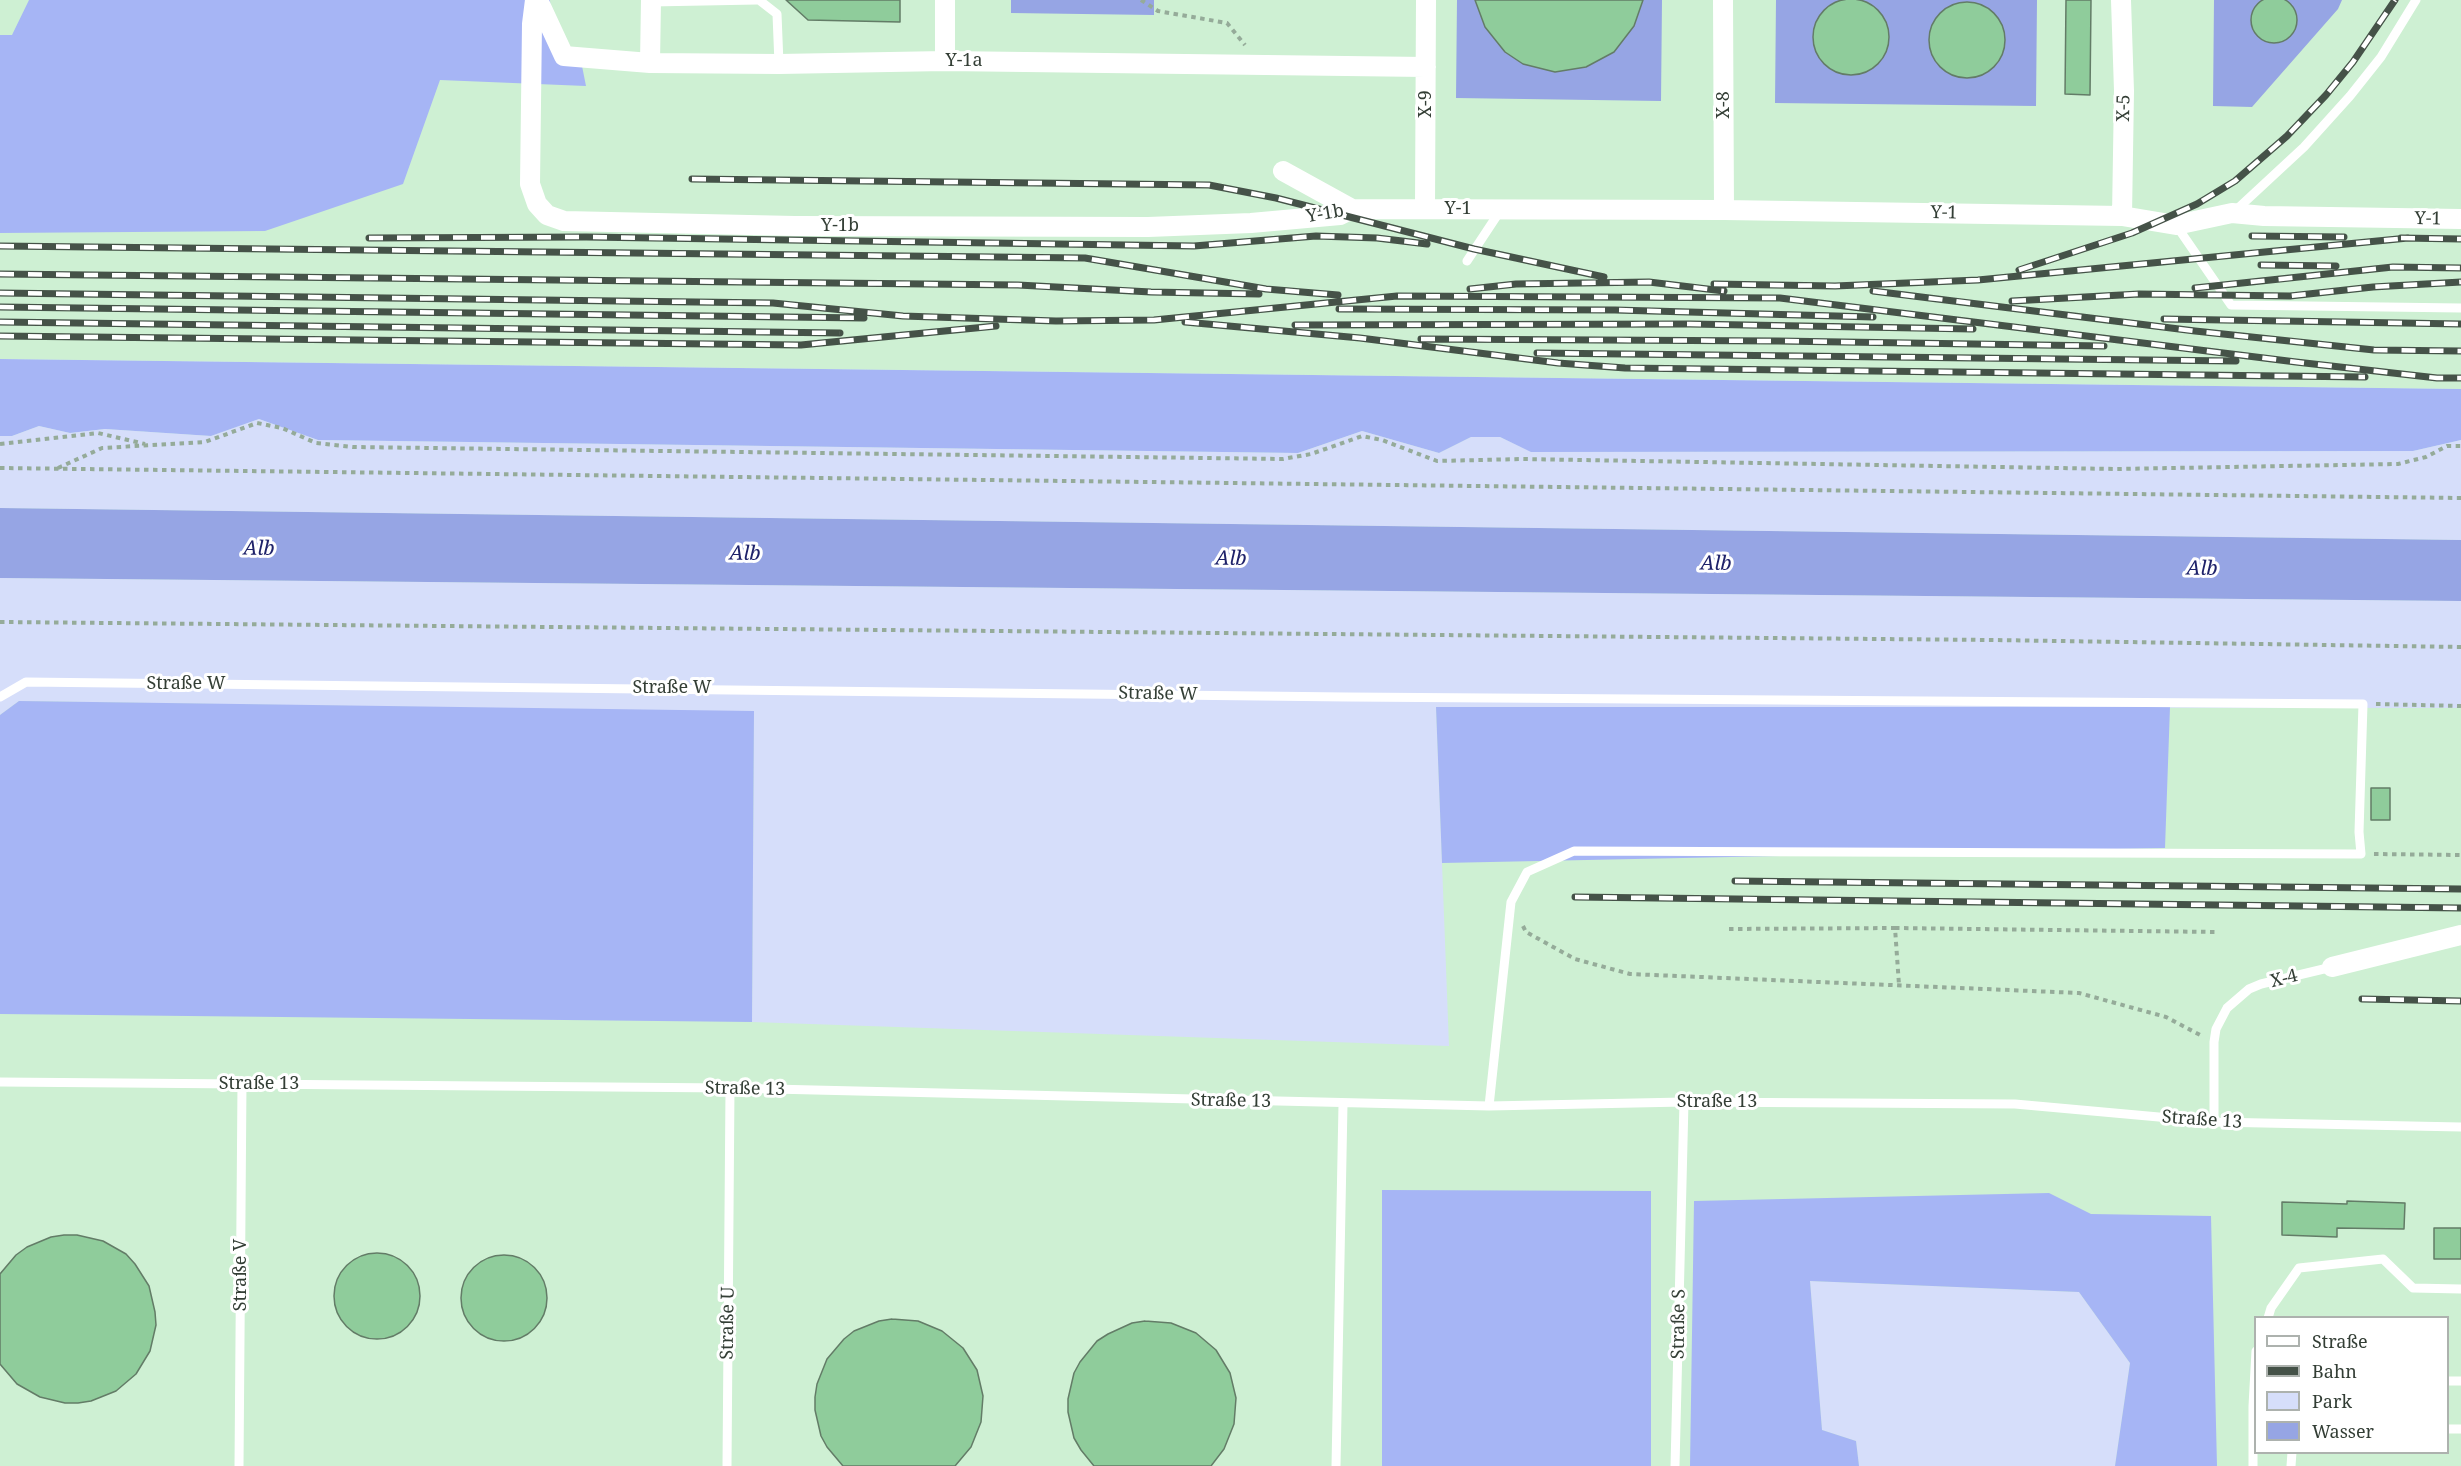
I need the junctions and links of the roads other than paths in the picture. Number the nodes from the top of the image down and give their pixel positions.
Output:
1 (536, 0) edge
2 (758, 0) edge
3 (945, 0) edge
4 (1426, 0) edge
5 (1723, 0) edge
6 (2121, 0) edge
7 (2416, 0) edge
8 (651, 1) edge
9 (945, 61) junction
10 (650, 63) junction
11 (779, 64) junction
12 (1426, 67) junction
13 (1283, 171) dead end
14 (1425, 208) junction
15 (1352, 209) junction
16 (1501, 209) junction
17 (1724, 210) junction
18 (2232, 213) junction
19 (2122, 216) junction
20 (2461, 219) edge
21 (2176, 225) junction
22 (1467, 261) dead end
23 (2461, 308) edge
24 (0, 697) edge
25 (2461, 935) edge
26 (2332, 967) joint
27 (0, 1082) edge
28 (242, 1083) junction
29 (730, 1088) junction
30 (1684, 1102) junction
31 (1343, 1104) junction
32 (1489, 1106) junction
33 (2214, 1122) junction
34 (2461, 1127) edge
35 (2461, 1289) edge
36 (2268, 1316) edge
37 (2254, 1406) edge
38 (239, 1466) edge
39 (727, 1466) edge
40 (1336, 1466) edge
41 (1676, 1466) edge
42 (2253, 1466) edge

1 - 10 street, Y-1a
1 - 15 street, Y-1b
2 - 8 lane
2 - 11 lane
3 - 9 street
4 - 12 street, X-9
5 - 17 street, X-8
6 - 19 street, X-5
7 - 18 lane
8 - 10 street
9 - 11 street, Y-1a
9 - 12 street, Y-1a
10 - 11 street, Y-1a
12 - 14 street, X-9
13 - 15 street, Y-1b
14 - 15 street, Y-1b
14 - 16 street, Y-1
16 - 17 street, Y-1
16 - 22 lane
17 - 19 street, Y-1
18 - 20 street, Y-1
18 - 21 street, Y-1
19 - 21 street, Y-1
21 - 23 lane
24 - 32 lane, Straße W
25 - 26 street, X-4
26 - 33 lane, X-4
27 - 28 lane, Straße 13
28 - 29 lane, Straße 13
28 - 38 lane, Straße V
29 - 31 lane, Straße 13
29 - 39 lane, Straße U
30 - 32 lane, Straße 13
30 - 33 lane, Straße 13
30 - 41 lane, Straße S
31 - 32 lane, Straße 13
31 - 40 lane
33 - 34 lane, Straße 13
35 - 36 lane
37 - 42 lane

